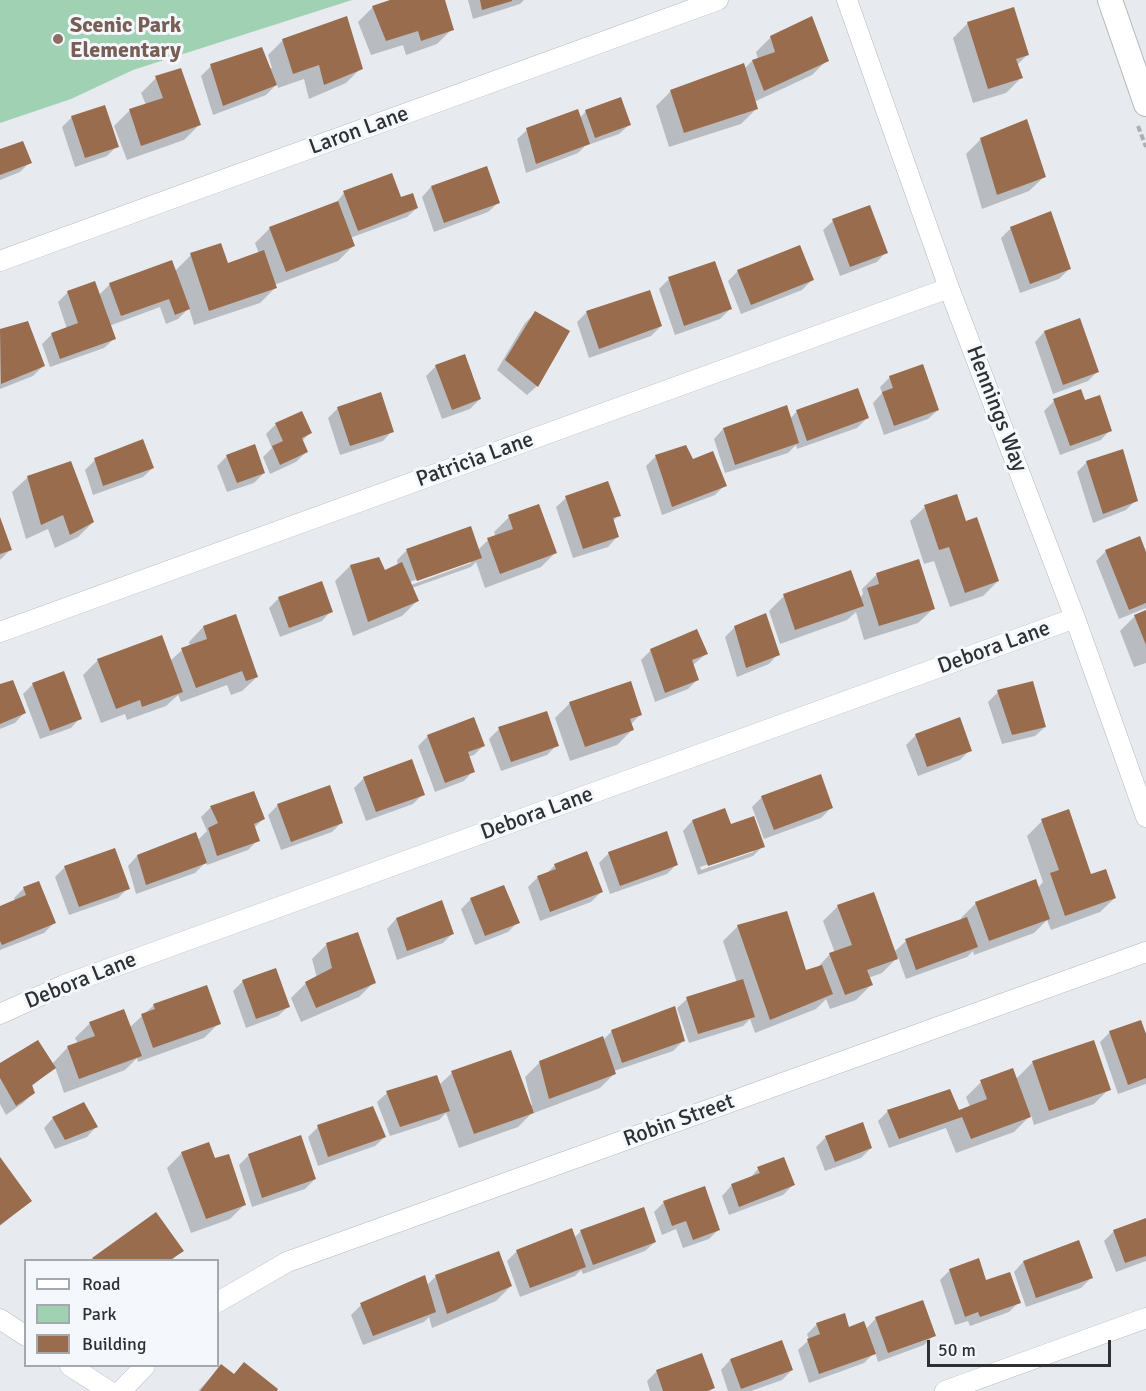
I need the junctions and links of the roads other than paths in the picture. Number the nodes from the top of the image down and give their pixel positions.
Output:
1 (718, 0) edge
2 (847, 0) edge
3 (1110, 0) edge
4 (1146, 104) edge
5 (0, 261) edge
6 (950, 288) junction
7 (1075, 618) junction
8 (0, 632) edge
9 (1146, 817) edge
10 (1146, 952) edge
11 (0, 1014) edge
12 (219, 1301) edge
13 (1146, 1318) edge
14 (0, 1319) edge
15 (24, 1335) edge
16 (73, 1367) edge
17 (143, 1367) edge
18 (109, 1391) edge
19 (121, 1391) edge
20 (945, 1391) edge

1 - 5 street, Laron Lane
2 - 6 street, Hennings Way
3 - 4 street
6 - 7 street, Hennings Way
6 - 8 street, Patricia Lane
7 - 9 street, Hennings Way
7 - 11 street, Debora Lane
10 - 12 street, Robin Street
13 - 20 street
14 - 15 street
16 - 18 street
17 - 19 street

